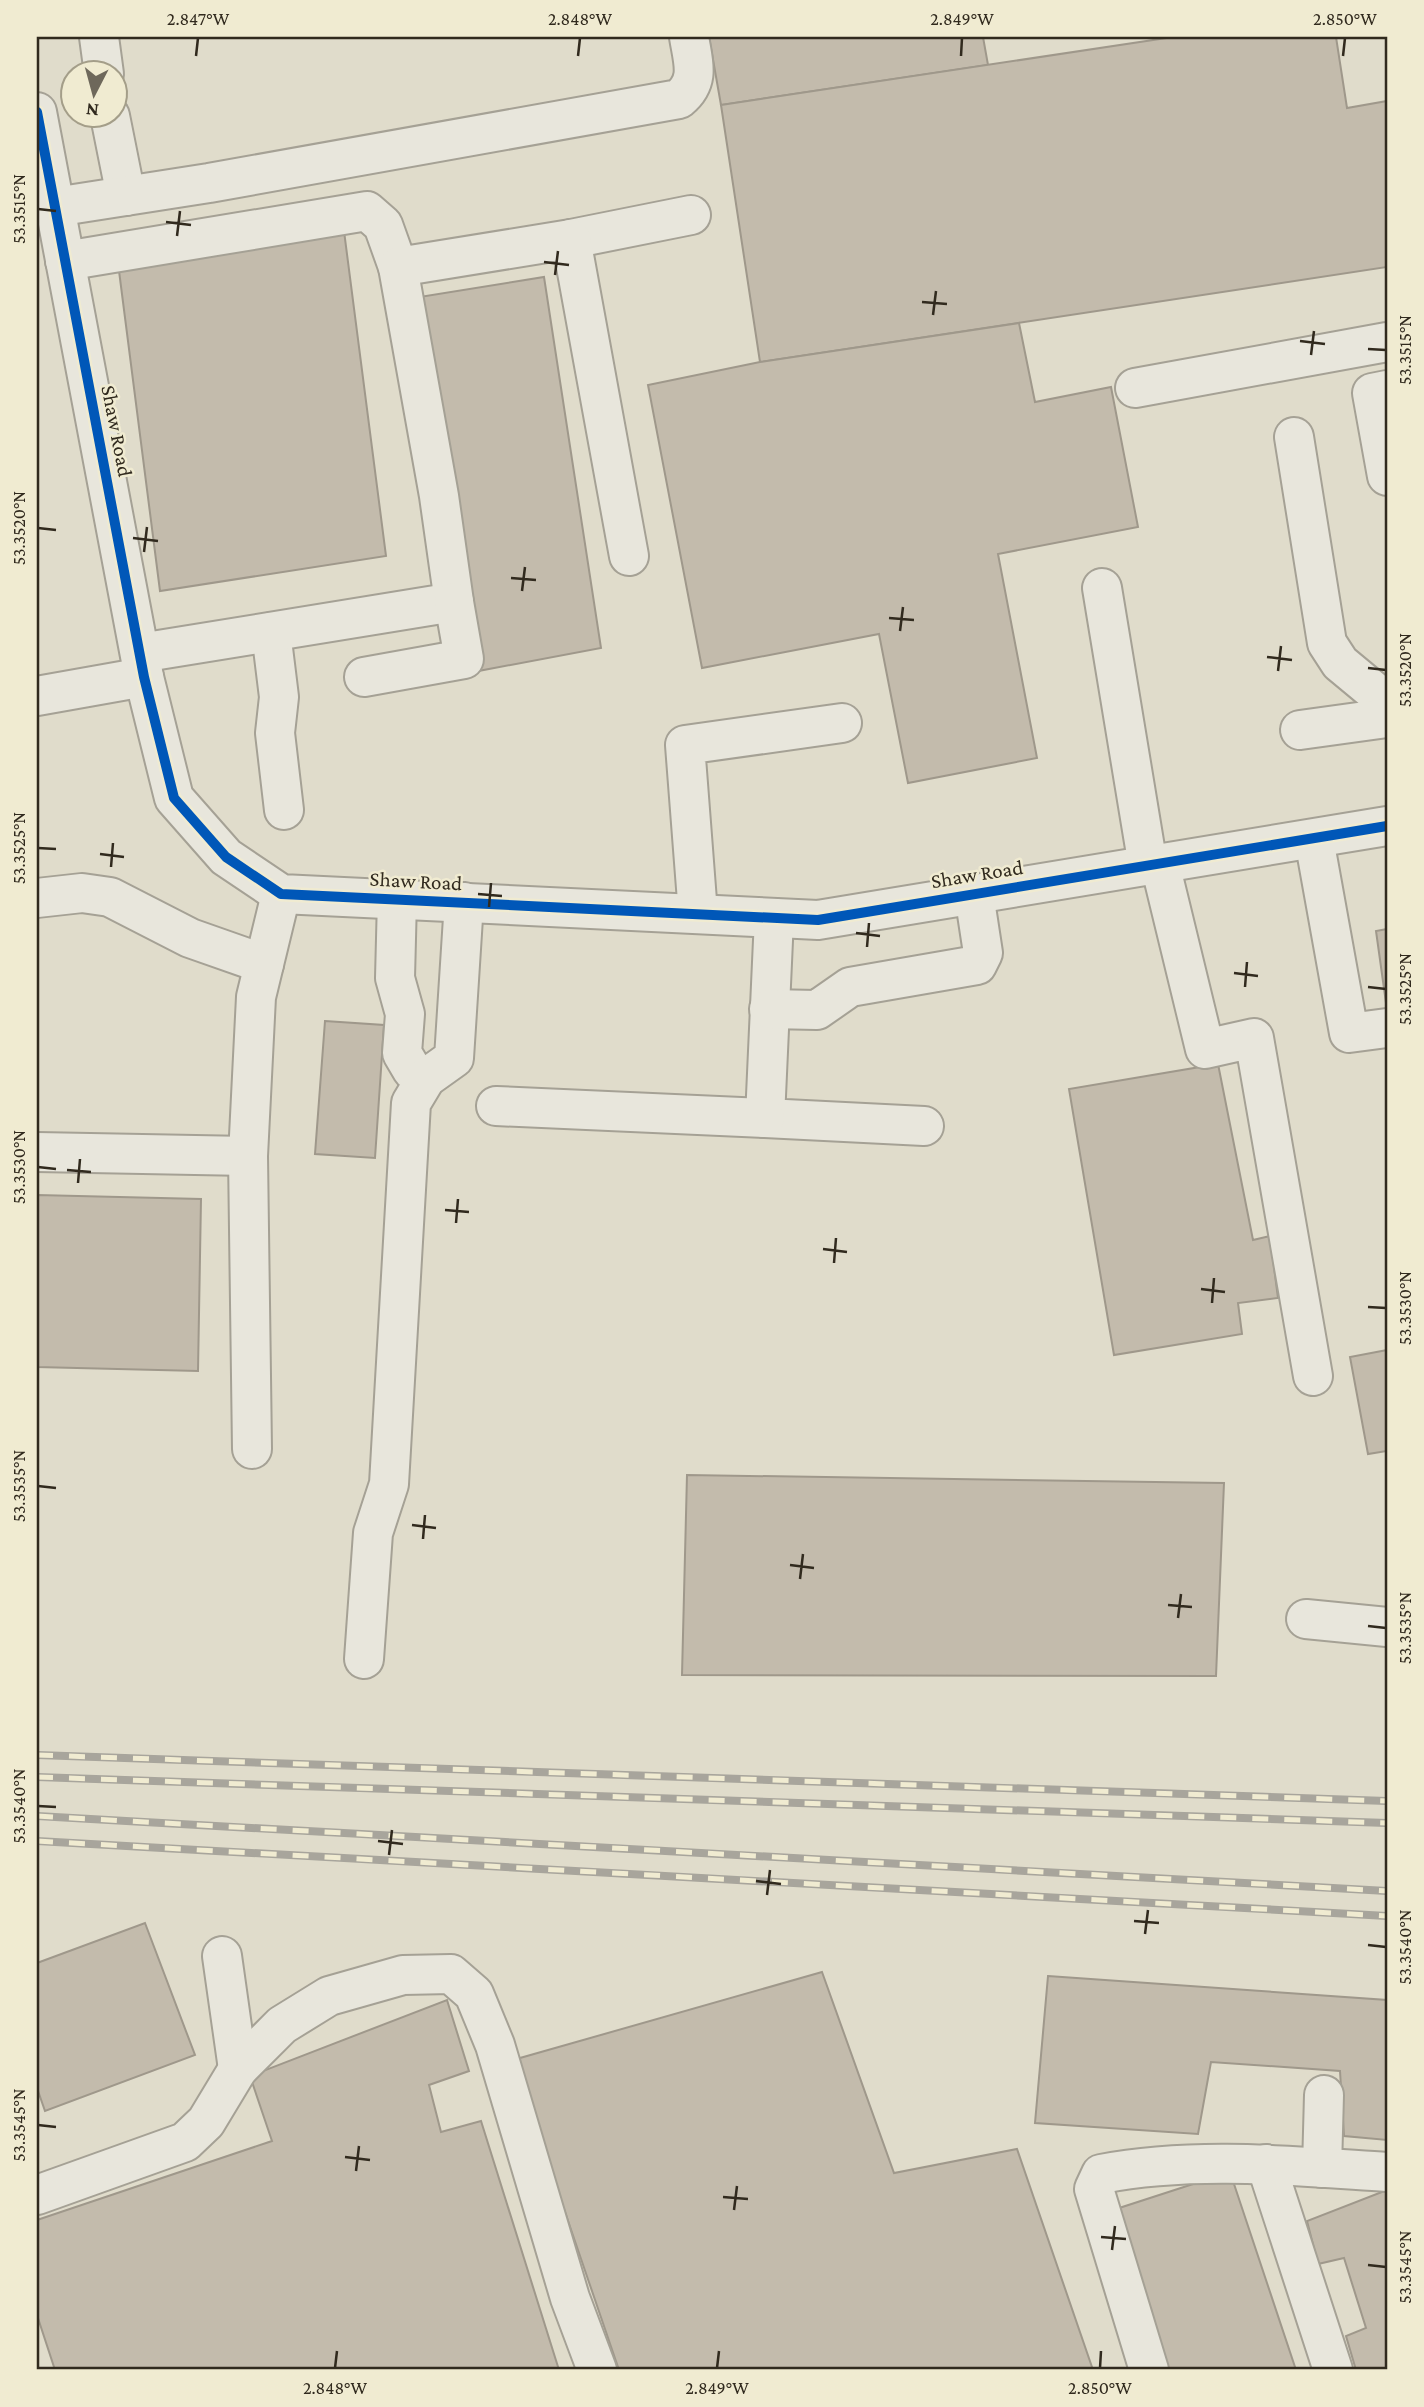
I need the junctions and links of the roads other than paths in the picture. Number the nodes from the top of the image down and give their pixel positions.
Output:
1 (99, 37) edge
2 (689, 37) edge
3 (102, 60) edge
4 (37, 112) edge
5 (113, 130) edge
6 (126, 196) junction
7 (55, 207) junction
8 (691, 215) dead end
9 (571, 239) junction
10 (65, 261) junction
11 (398, 267) junction
12 (1387, 342) edge
13 (1135, 388) dead end
14 (1387, 390) edge
15 (1294, 437) dead end
16 (1387, 476) edge
17 (629, 556) dead end
18 (1102, 588) dead end
19 (454, 602) junction
20 (271, 632) junction
21 (142, 665) junction
22 (365, 677) dead end
23 (37, 696) edge
24 (1387, 702) edge
25 (1387, 718) edge
26 (842, 723) dead end
27 (1300, 730) dead end
28 (284, 810) dead end
29 (1387, 826) edge
30 (1314, 839) junction
31 (1154, 865) junction
32 (281, 894) junction
33 (974, 894) junction
34 (37, 898) edge
35 (397, 899) junction
36 (464, 902) junction
37 (698, 914) junction
38 (774, 918) junction
39 (264, 964) junction
40 (769, 1009) junction
41 (1387, 1028) edge
42 (426, 1078) junction
43 (496, 1107) dead end
44 (765, 1118) junction
45 (924, 1126) dead end
46 (37, 1152) edge
47 (248, 1156) junction
48 (1313, 1376) dead end
49 (252, 1449) dead end
50 (1306, 1619) dead end
51 (1387, 1627) edge
52 (364, 1659) dead end
53 (222, 1956) dead end
54 (238, 2069) junction
55 (1324, 2095) dead end
56 (1266, 2164) junction
57 (1322, 2168) junction
58 (1387, 2172) edge
59 (37, 2195) edge
60 (597, 2370) edge
61 (1149, 2370) edge
62 (1333, 2370) edge

1 - 3 street
2 - 6 street
4 - 7 street, Shaw Road
5 - 6 street
6 - 7 street
7 - 10 street, Shaw Road
8 - 9 street
9 - 11 street
9 - 17 street
10 - 11 street
10 - 21 street, Shaw Road
11 - 19 street
12 - 13 street
14 - 16 street
15 - 24 street
18 - 31 street
19 - 20 street
19 - 22 street
20 - 21 street
20 - 28 street
21 - 23 street
21 - 32 street, Shaw Road
25 - 27 street
26 - 37 street
29 - 30 street, Shaw Road
30 - 31 street, Shaw Road
30 - 41 street
31 - 33 street, Shaw Road
31 - 48 street
32 - 35 street, Shaw Road
32 - 39 street
33 - 38 street, Shaw Road
33 - 40 street
34 - 39 street
35 - 36 street, Shaw Road
35 - 42 street
36 - 37 street, Shaw Road
36 - 42 street
37 - 38 street, Shaw Road
38 - 40 street
39 - 47 street
40 - 44 street
42 - 52 street
43 - 44 street
44 - 45 street
46 - 47 street
47 - 49 street
50 - 51 street
53 - 54 street
54 - 59 street
54 - 60 street
55 - 57 street
56 - 57 street
56 - 61 street
56 - 62 street
57 - 58 street

